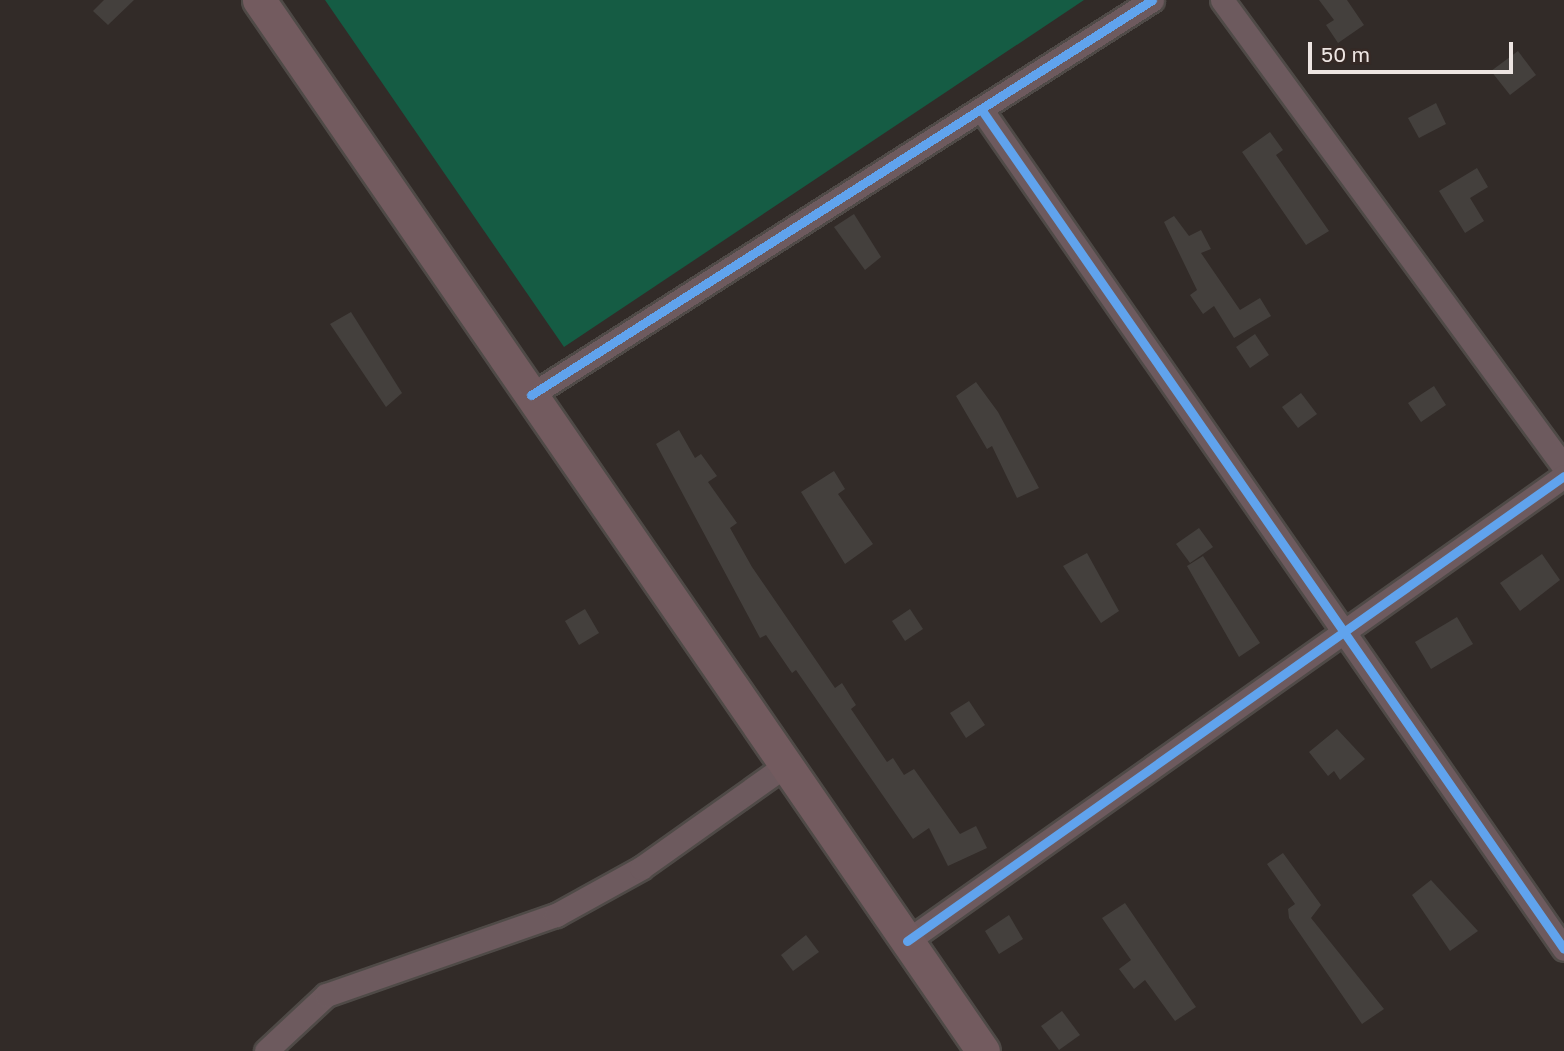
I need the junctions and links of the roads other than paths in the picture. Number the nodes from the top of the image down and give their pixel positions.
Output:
1 (260, 0) edge
2 (1152, 0) edge
3 (1222, 0) edge
4 (981, 109) junction
5 (531, 395) junction
6 (1564, 467) edge
7 (1564, 476) edge
8 (1341, 634) junction
9 (786, 765) junction
10 (907, 941) junction
11 (1564, 949) edge
12 (266, 1051) edge
13 (983, 1051) edge

1 - 5 main road
2 - 4 street
3 - 6 street
4 - 5 street
4 - 8 street
5 - 9 main road
7 - 8 street
8 - 10 street
8 - 11 street
9 - 10 main road
9 - 12 street
10 - 13 main road

